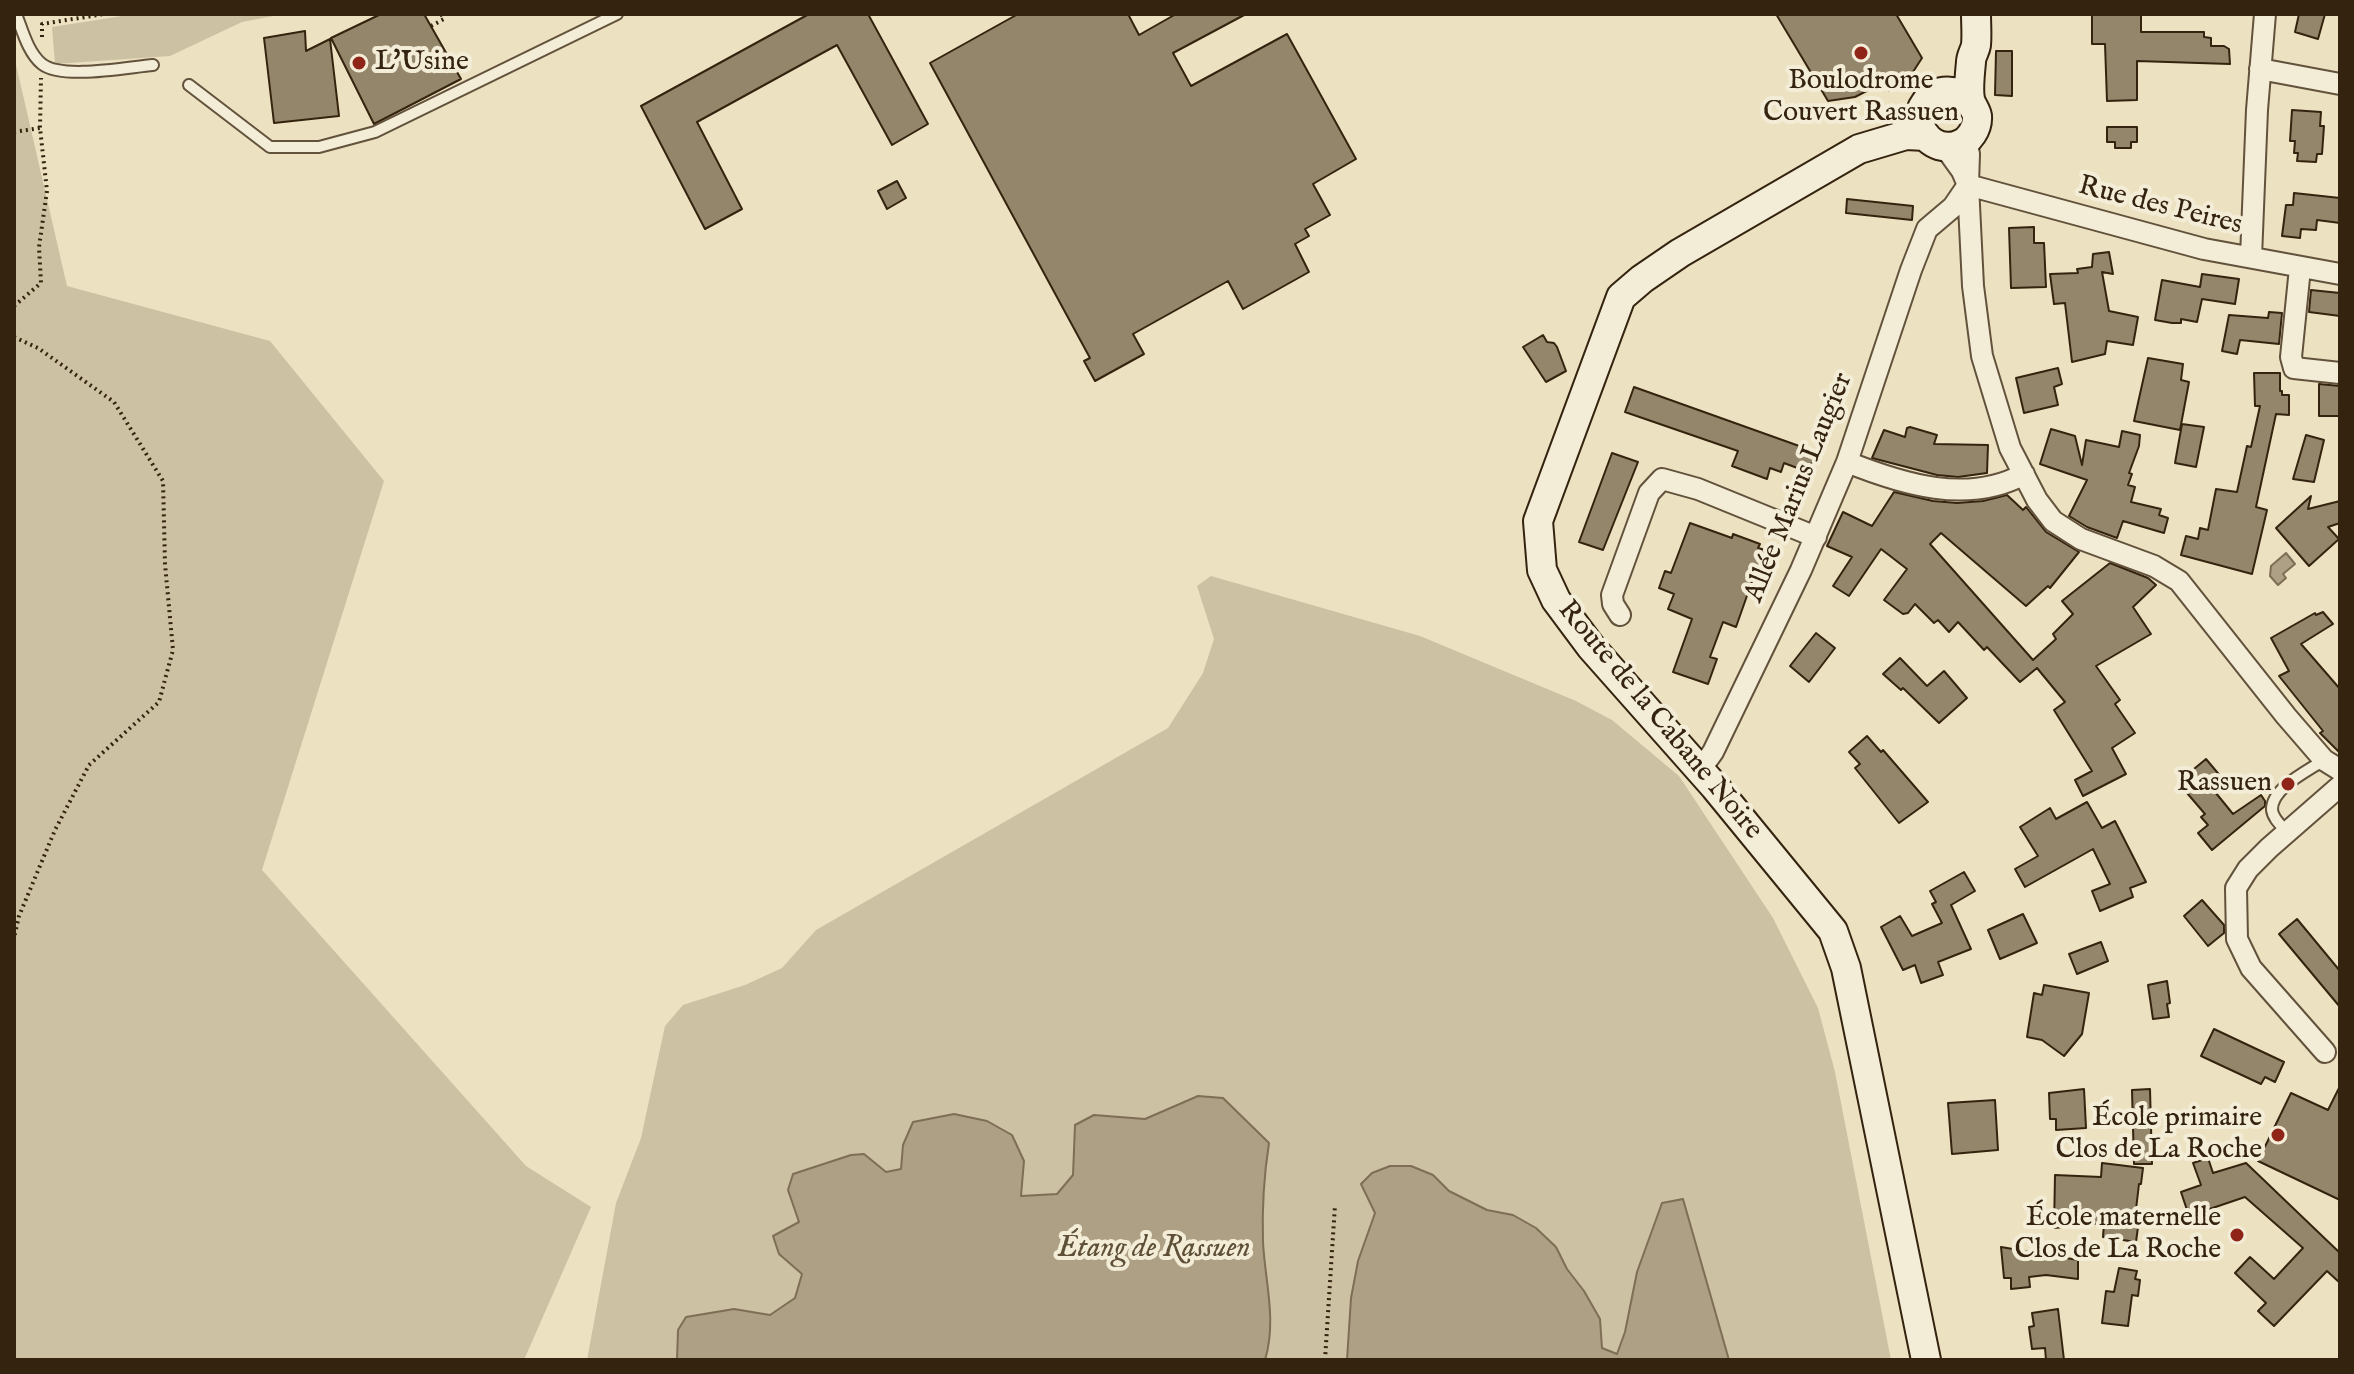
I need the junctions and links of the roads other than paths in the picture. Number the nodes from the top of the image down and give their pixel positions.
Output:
1 (16, 14) edge
2 (617, 14) edge
3 (1976, 14) edge
4 (2265, 14) edge
5 (1971, 61) junction
6 (153, 65) dead end
7 (2260, 69) junction
8 (2340, 84) edge
9 (189, 85) dead end
10 (1932, 100) junction
11 (1970, 101) junction
12 (1945, 141) junction
13 (1859, 149) junction
14 (1968, 185) junction
15 (2251, 257) junction
16 (2300, 268) junction
17 (2340, 274) edge
18 (2340, 373) edge
19 (1847, 462) junction
20 (2024, 474) junction
21 (1816, 537) junction
22 (1620, 615) dead end
23 (2332, 765) edge
24 (1700, 770) junction
25 (2340, 786) edge
26 (2287, 832) junction
27 (2325, 1052) dead end
28 (1926, 1360) edge

1 - 6 lane
2 - 9 lane
3 - 5 street
4 - 7 street
5 - 10 street, Route de la Cabane Noire
5 - 11 street
7 - 8 street
7 - 15 street
10 - 11 street
10 - 12 street
10 - 13 street, Route de la Cabane Noire
11 - 12 street
12 - 13 street, Route de la Cabane Noire
12 - 14 street
13 - 24 street, Route de la Cabane Noire
14 - 15 street, Rue des Peires
14 - 19 street, Allée Marius Laugier
14 - 20 street
15 - 16 street, Rue des Peires
16 - 17 street, Rue des Peires
16 - 18 street
19 - 20 street
19 - 21 street, Allée Marius Laugier
20 - 23 street
21 - 22 street
21 - 24 street, Allée Marius Laugier
23 - 26 lane
24 - 28 street, Route de la Cabane Noire
25 - 26 street
26 - 27 street

